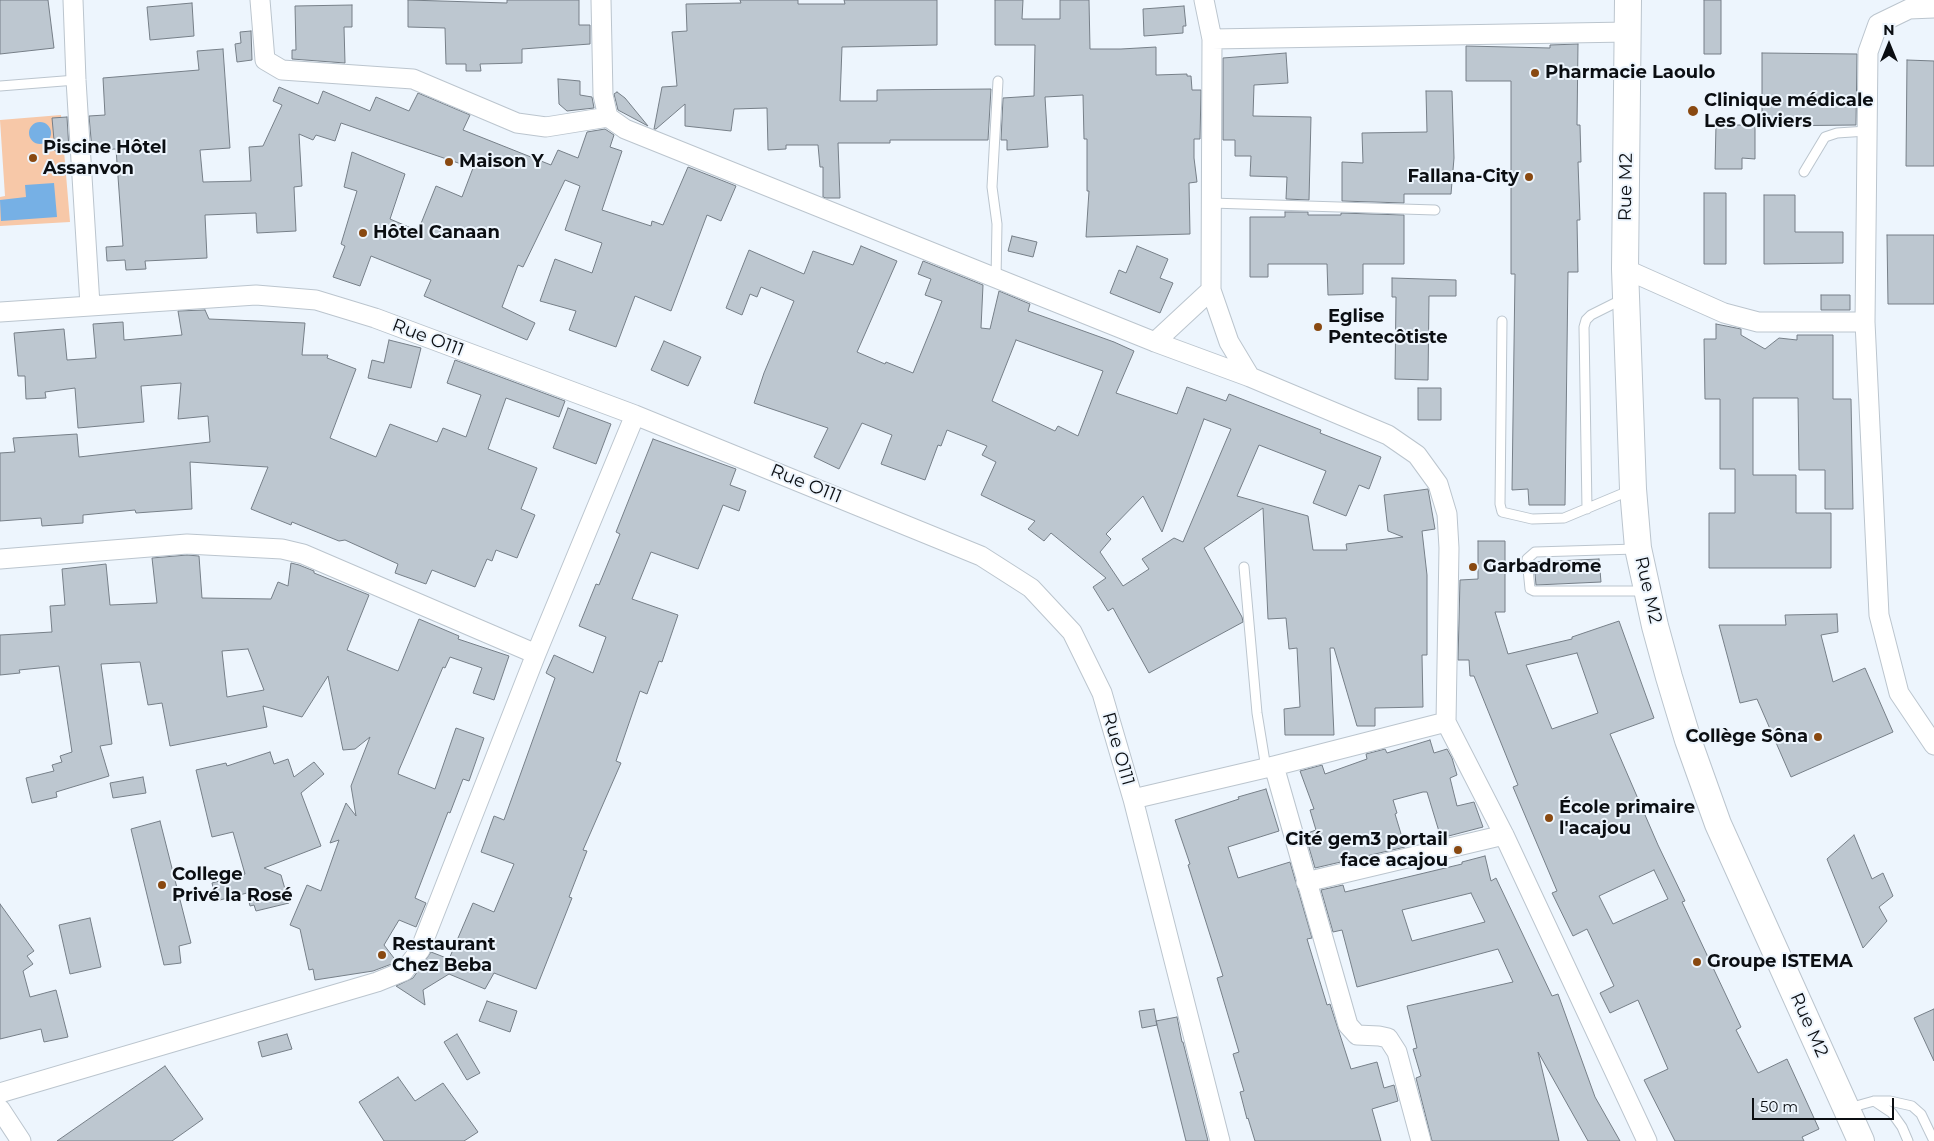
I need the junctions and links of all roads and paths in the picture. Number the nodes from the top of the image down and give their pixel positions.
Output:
1 (73, 0) edge
2 (260, 0) edge
3 (601, 0) edge
4 (1204, 0) edge
5 (1628, 0) edge
6 (1934, 8) edge
7 (1628, 32) junction
8 (1212, 39) junction
9 (76, 80) junction
10 (998, 81) dead end
11 (0, 86) edge
12 (608, 117) junction
13 (1867, 131) junction
14 (1804, 172) dead end
15 (1212, 203) junction
16 (1435, 210) dead end
17 (1624, 270) junction
18 (996, 278) junction
19 (1211, 290) junction
20 (1626, 298) junction
21 (90, 305) junction
22 (0, 312) edge
23 (1502, 321) dead end
24 (1866, 322) junction
25 (1155, 342) junction
26 (1250, 377) junction
27 (635, 415) junction
28 (1633, 488) junction
29 (1587, 509) junction
30 (1638, 548) junction
31 (0, 559) edge
32 (1244, 567) dead end
33 (1648, 590) junction
34 (536, 654) junction
35 (1446, 722) junction
36 (1934, 745) edge
37 (1270, 767) junction
38 (1133, 799) junction
39 (1504, 835) junction
40 (1306, 882) junction
41 (0, 1093) edge
42 (1874, 1101) junction
43 (0, 1109) edge
44 (1846, 1109) junction
45 (21, 1141) edge
46 (1220, 1141) edge
47 (1421, 1141) edge
48 (1647, 1141) edge
49 (1861, 1141) edge
50 (1908, 1141) edge
51 (1934, 1141) edge

1 - 9 street
2 - 12 street
3 - 12 street
4 - 8 street
5 - 7 main road, Rue M2
6 - 13 street
7 - 8 street
7 - 17 main road, Rue M2
8 - 15 street
9 - 11 lane
9 - 21 street
10 - 18 lane
12 - 18 street
13 - 14 lane
13 - 24 street
15 - 16 lane
15 - 19 street
17 - 20 main road, Rue M2
17 - 24 street
18 - 25 street
19 - 25 street
19 - 26 street
20 - 28 main road, Rue M2
20 - 29 lane
21 - 22 street, Rue O111
21 - 27 street, Rue O111
23 - 29 lane
24 - 36 street
25 - 26 street
26 - 35 street
27 - 34 street
27 - 38 street, Rue O111
28 - 29 lane
28 - 30 main road, Rue M2
30 - 33 main road, Rue M2
30 - 33 lane
31 - 34 street
32 - 37 lane
33 - 44 main road, Rue M2
34 - 41 street
35 - 37 street
35 - 39 street
37 - 38 street
37 - 40 street
38 - 46 street, Rue O111
39 - 40 street
39 - 48 street
40 - 47 street
42 - 44 lane
42 - 50 lane
42 - 51 lane
43 - 45 street
44 - 49 main road, Rue M2

